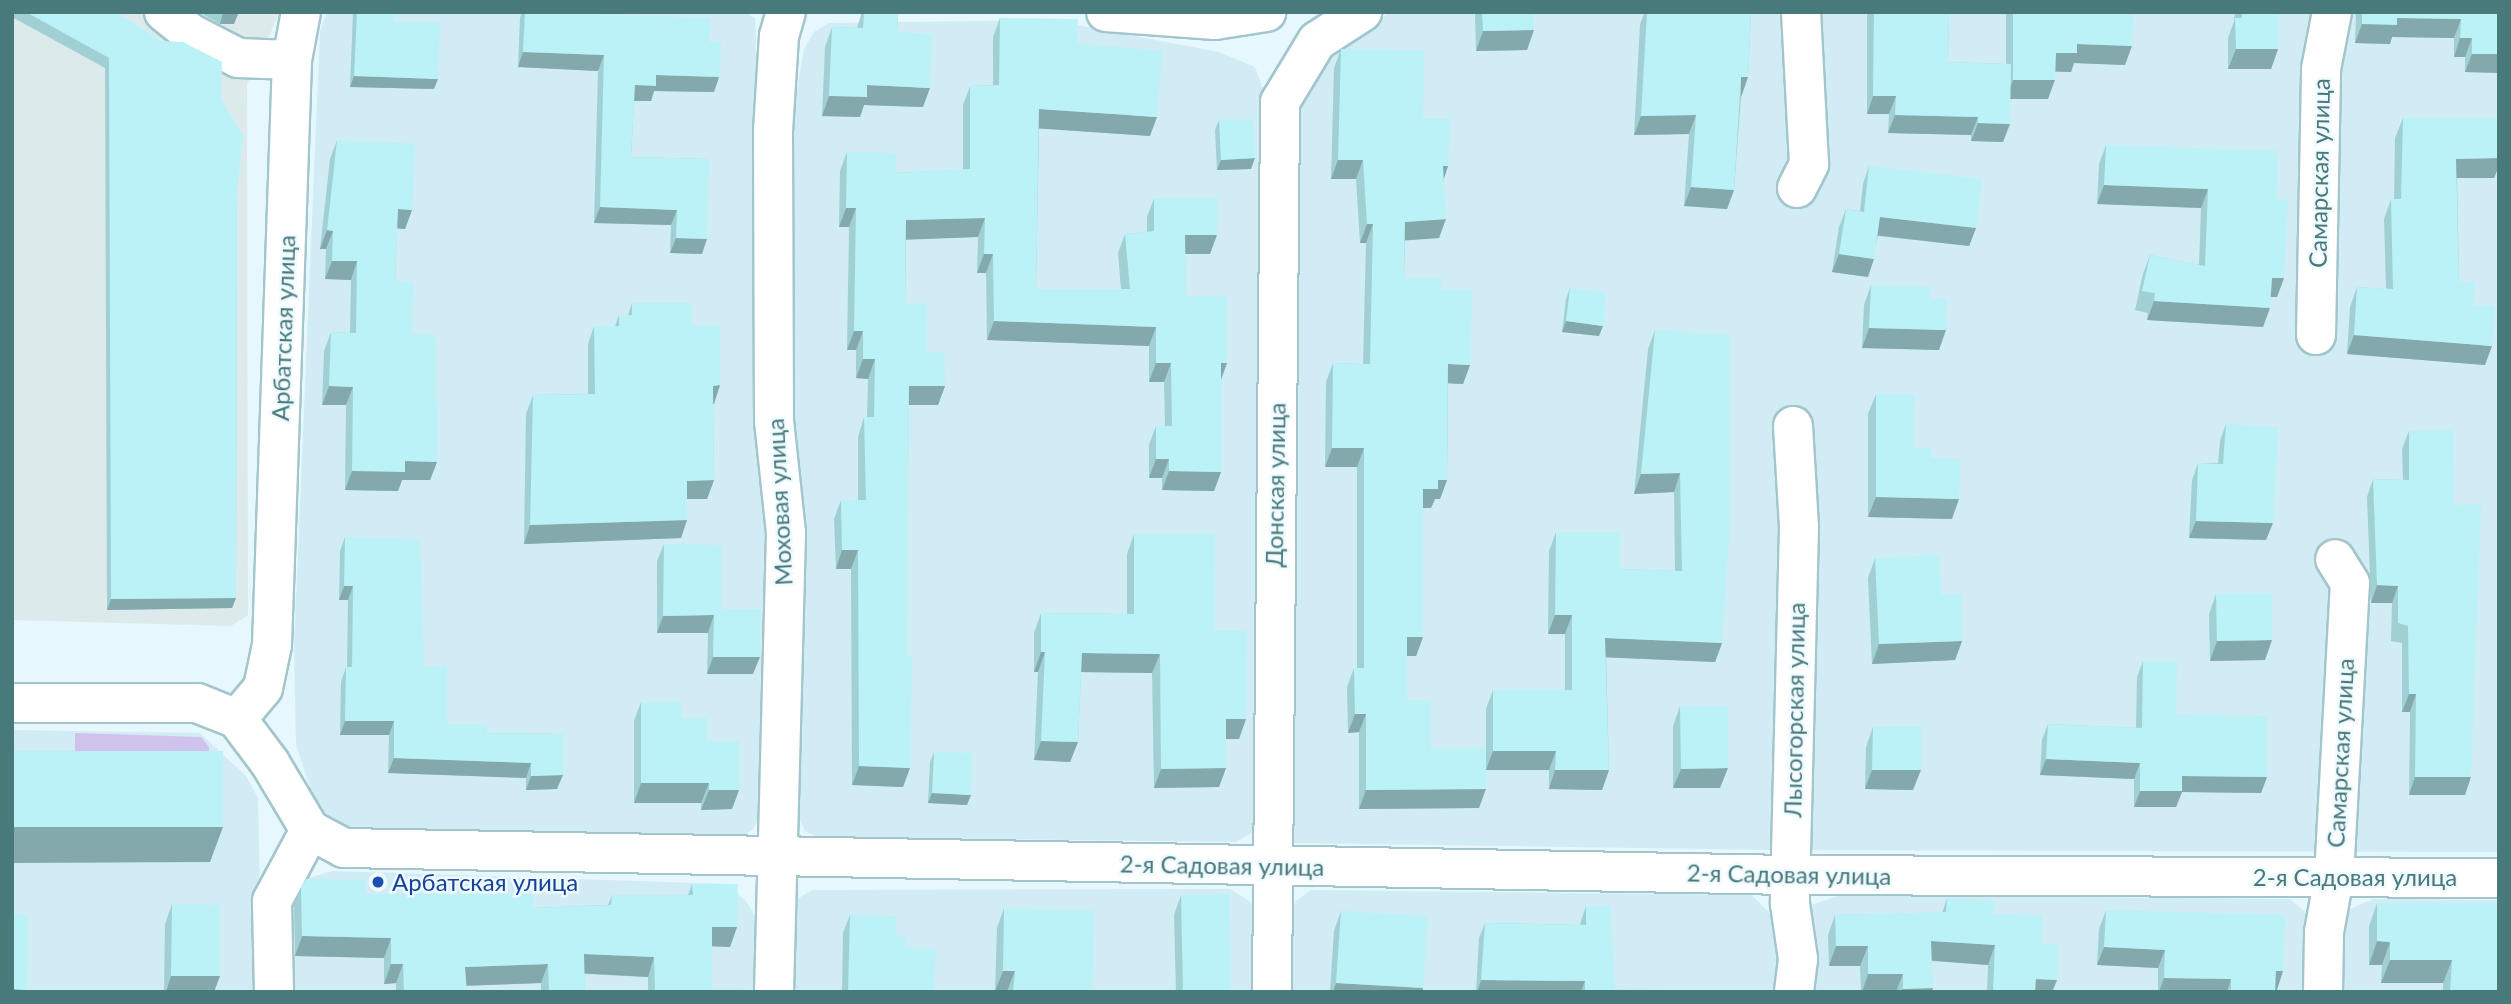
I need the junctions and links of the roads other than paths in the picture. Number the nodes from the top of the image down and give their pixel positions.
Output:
1 (164, 12) edge
2 (301, 12) edge
3 (786, 12) edge
4 (1106, 12) edge
5 (1266, 12) edge
6 (1362, 12) edge
7 (1801, 12) edge
8 (2332, 12) edge
9 (292, 60) junction
10 (1797, 188) dead end
11 (2316, 335) dead end
12 (1793, 426) dead end
13 (2335, 559) dead end
14 (12, 703) edge
15 (237, 719) junction
16 (310, 830) junction
17 (776, 859) junction
18 (1273, 865) junction
19 (1790, 875) junction
20 (2334, 877) junction
21 (2499, 878) edge
22 (274, 992) edge
23 (774, 992) edge
24 (1272, 992) edge
25 (1794, 992) edge
26 (2323, 992) edge

1 - 9 street
2 - 9 street, Арбатская улица
3 - 17 street, Моховая улица
4 - 5 street
6 - 18 street, Донская улица
7 - 10 street
8 - 11 street, Самарская улица
9 - 15 street, Арбатская улица
12 - 19 street, Лысогорская улица
13 - 20 street, Самарская улица
14 - 15 street
15 - 16 street
16 - 17 street, 2-я Садовая улица
16 - 22 street
17 - 18 street, 2-я Садовая улица
17 - 23 street, Моховая улица
18 - 19 street, 2-я Садовая улица
18 - 24 street, Донская улица
19 - 20 street, 2-я Садовая улица
19 - 25 street, Лысогорская улица
20 - 21 street, 2-я Садовая улица
20 - 26 street, Самарская улица

